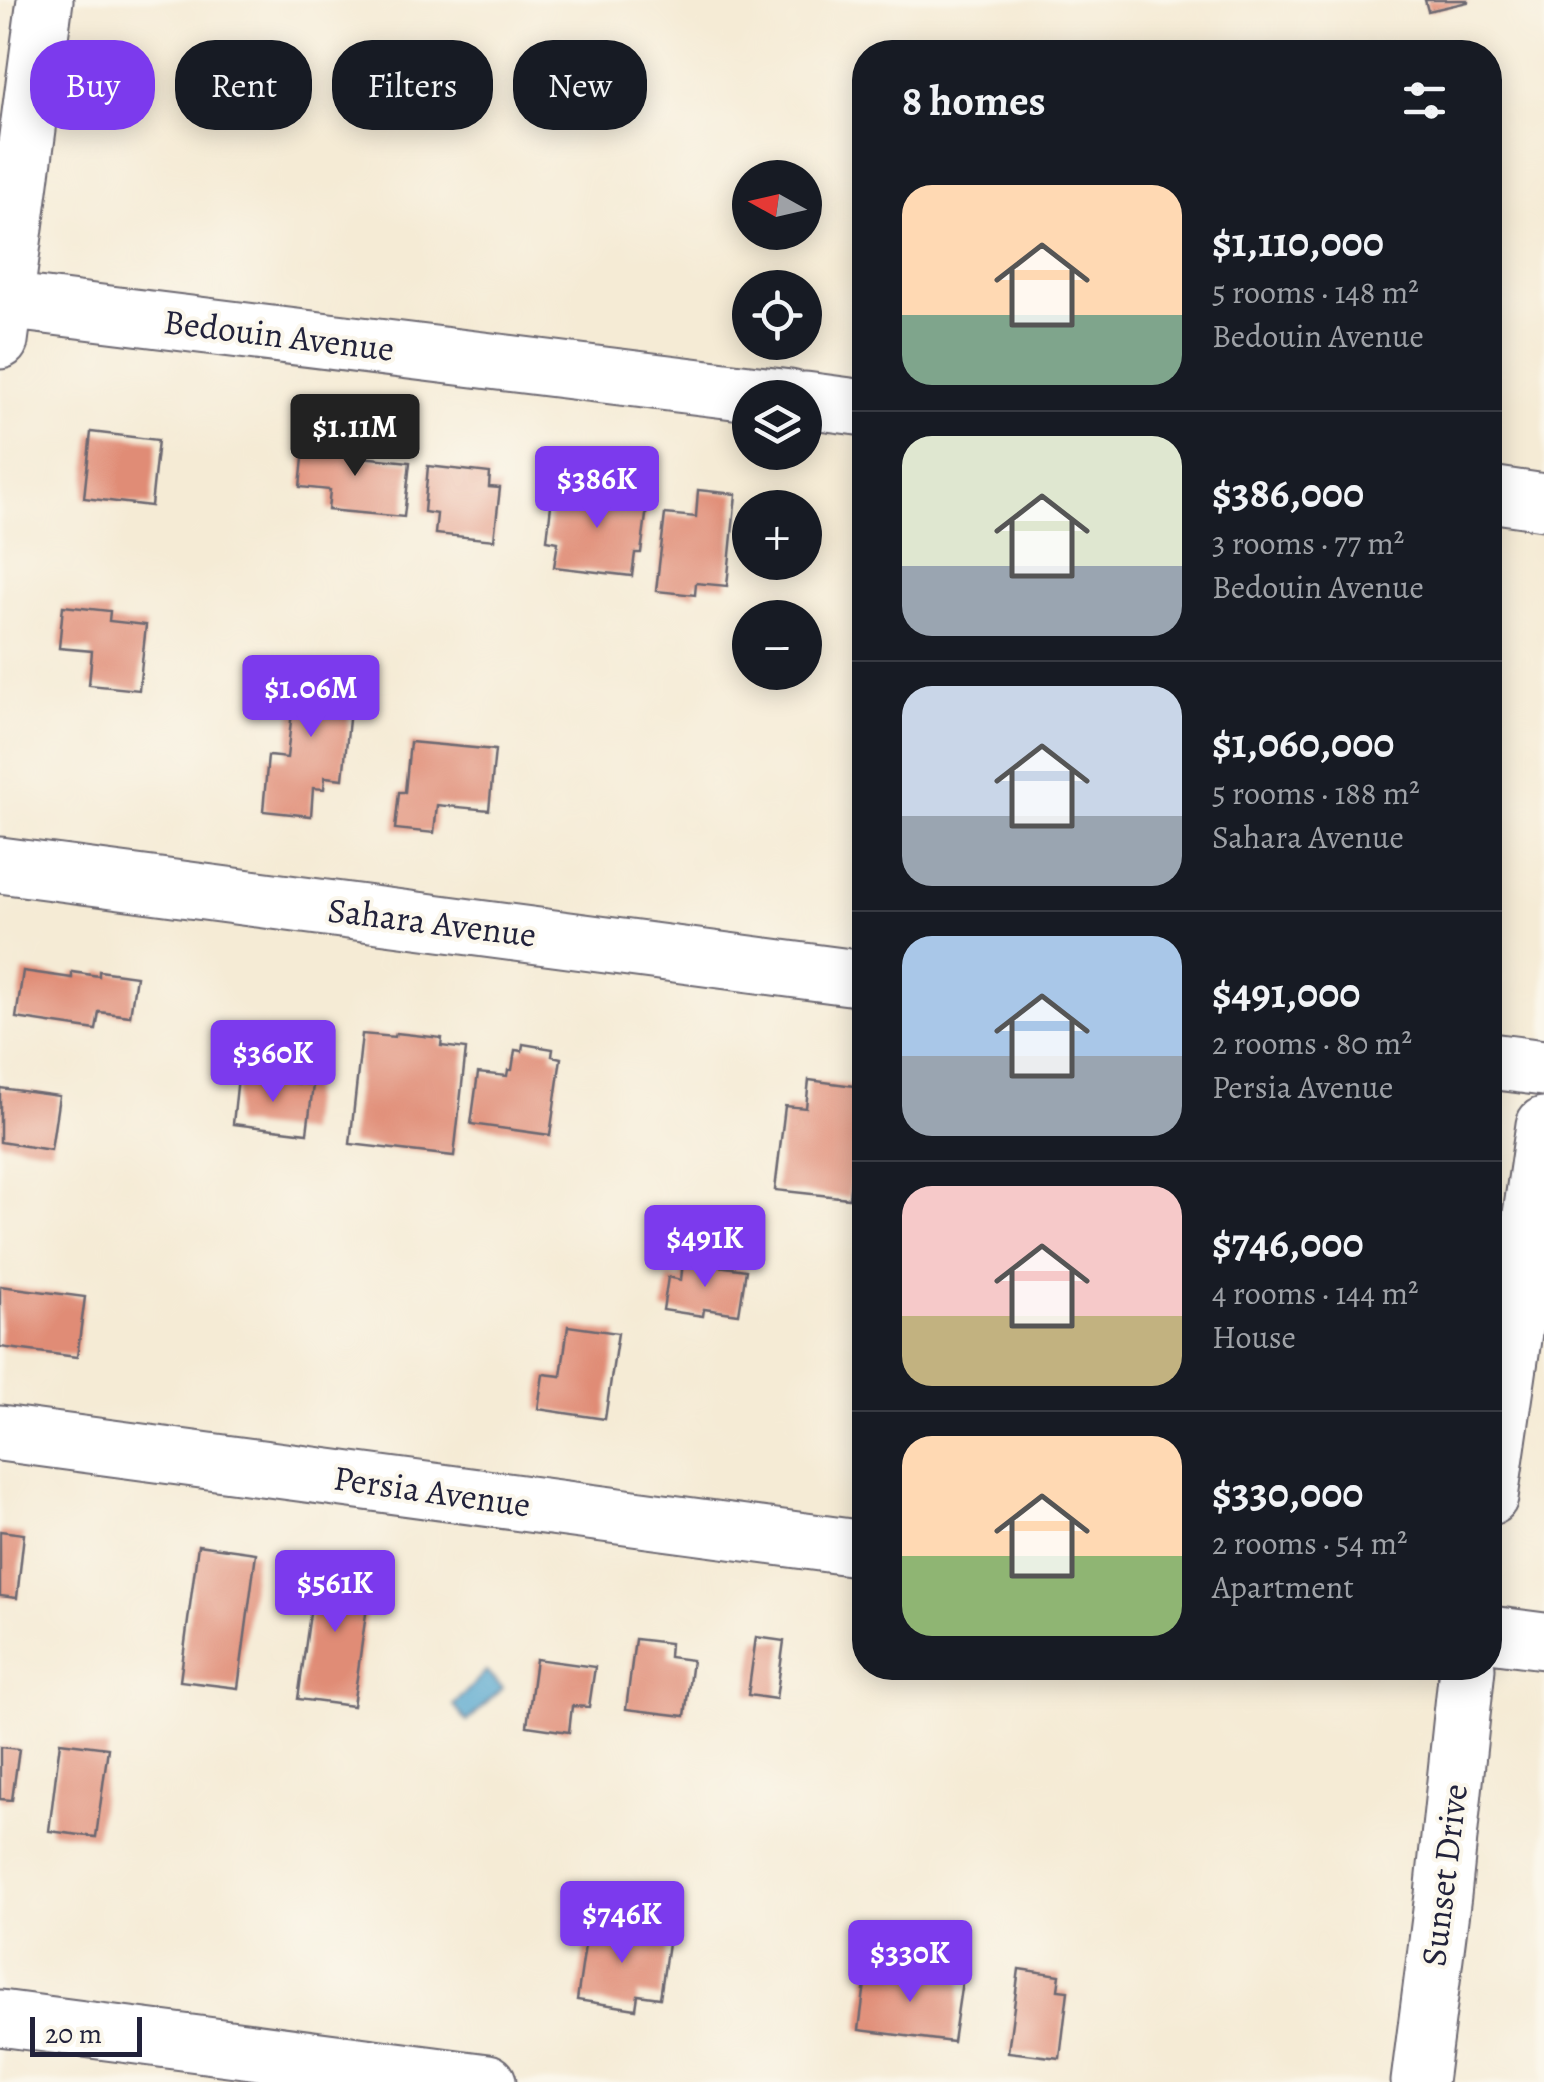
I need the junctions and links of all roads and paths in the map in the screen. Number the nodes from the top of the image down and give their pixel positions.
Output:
1 (45, 0) edge
2 (3, 321) edge
3 (732, 392) edge
4 (822, 402) edge
5 (852, 406) edge
6 (1502, 496) edge
7 (1544, 502) edge
8 (0, 865) edge
9 (852, 976) edge
10 (1502, 1063) edge
11 (1544, 1068) edge
12 (1544, 1125) edge
13 (1502, 1414) edge
14 (0, 1432) edge
15 (852, 1548) edge
16 (1502, 1635) edge
17 (1544, 1640) edge
18 (1466, 1680) edge
19 (0, 2018) edge
20 (488, 2082) edge
21 (1419, 2082) edge

1 - 2 street
2 - 3 street, Bedouin Avenue
4 - 5 street
6 - 7 street
8 - 9 street, Sahara Avenue
10 - 11 street
12 - 13 street
14 - 15 street, Persia Avenue
16 - 17 street
18 - 21 street, Sunset Drive
19 - 20 street

